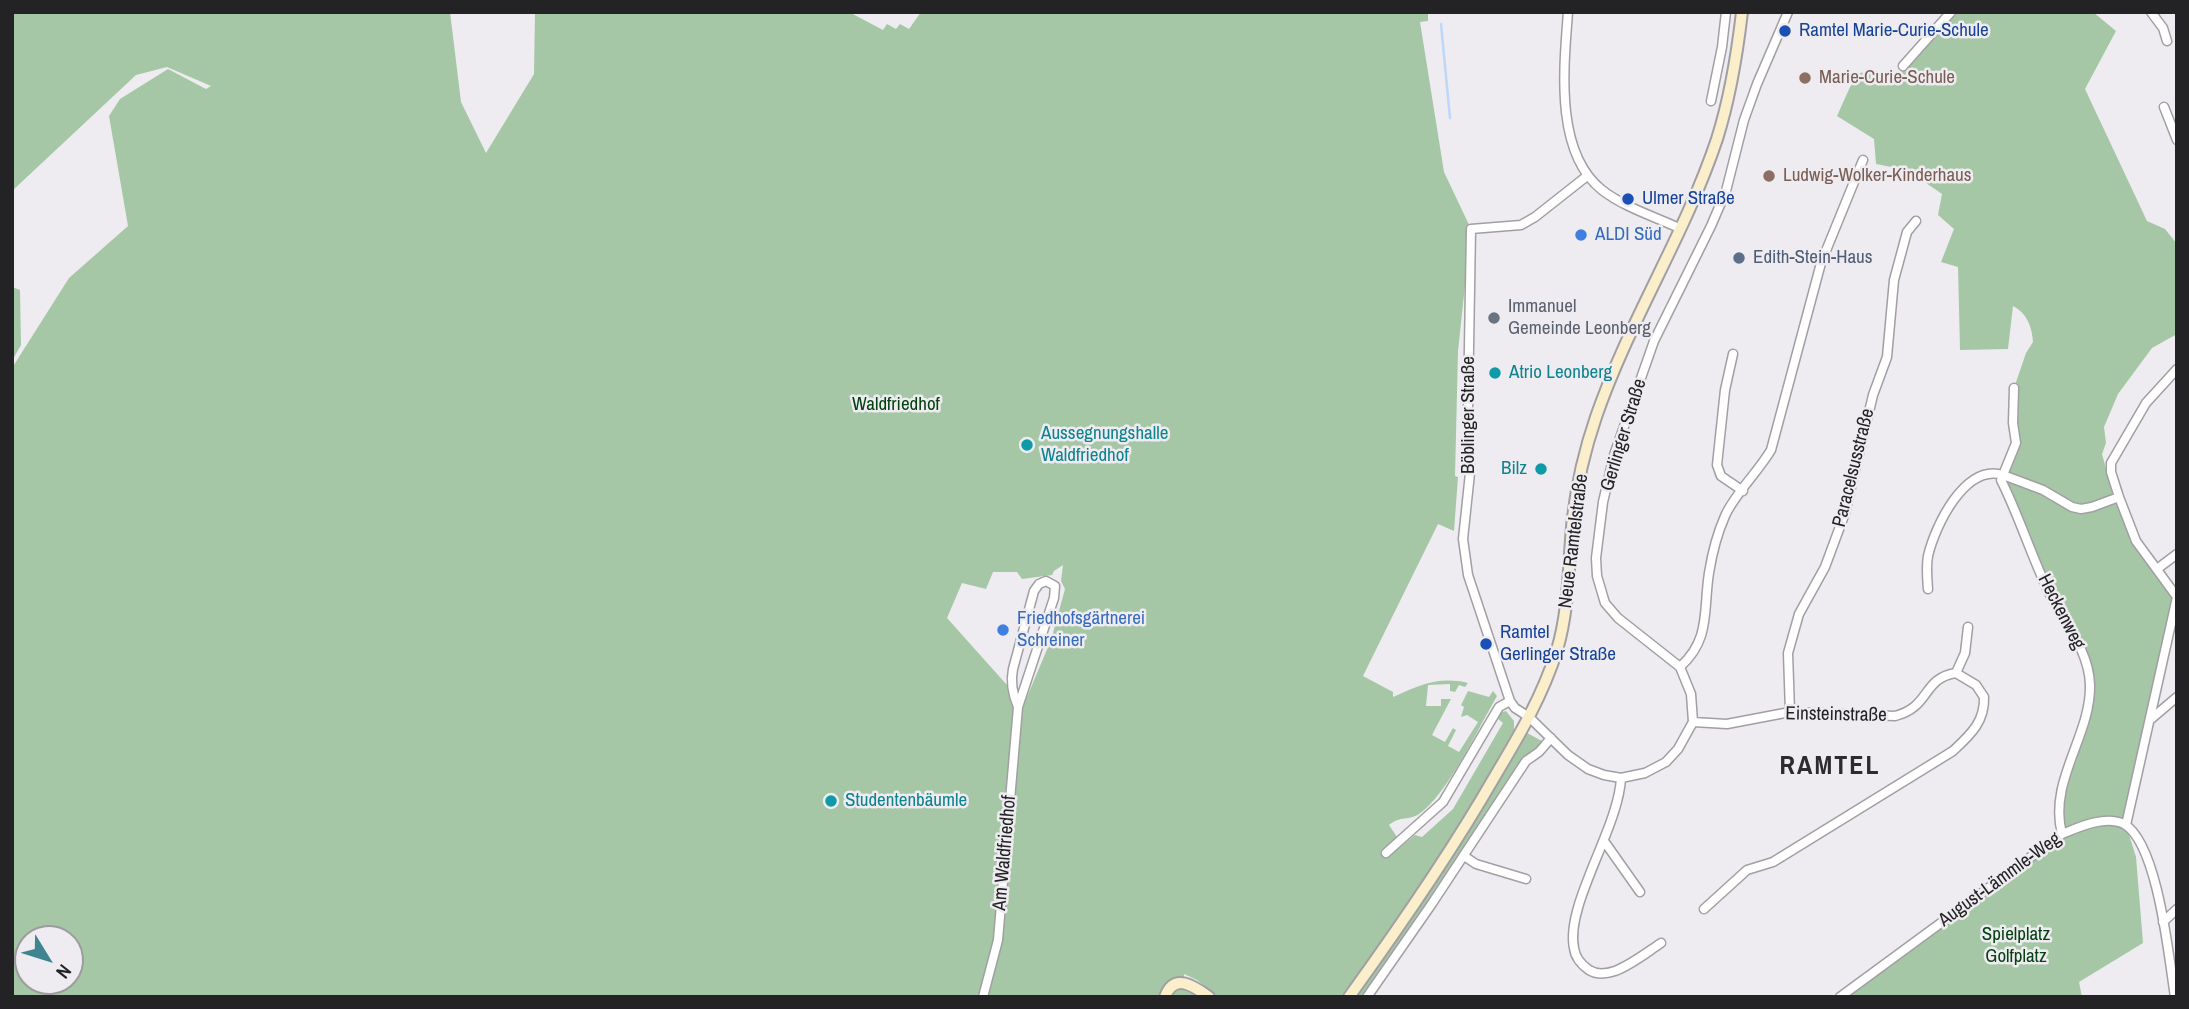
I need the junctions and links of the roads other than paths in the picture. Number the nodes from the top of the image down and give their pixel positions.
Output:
1 (1568, 12) edge
2 (1726, 12) edge
3 (1742, 12) edge
4 (1788, 12) edge
5 (1951, 12) edge
6 (2151, 12) edge
7 (2167, 41) dead end
8 (1903, 66) dead end
9 (1711, 101) dead end
10 (2164, 107) dead end
11 (2177, 140) edge
12 (1863, 160) dead end
13 (1587, 176) junction
14 (1916, 221) dead end
15 (1679, 228) junction
16 (1733, 354) dead end
17 (2177, 369) edge
18 (2014, 388) dead end
19 (2003, 475) junction
20 (1743, 491) junction
21 (2119, 497) junction
22 (2177, 554) edge
23 (2157, 569) junction
24 (1928, 589) dead end
25 (2177, 597) edge
26 (2176, 611) edge
27 (1968, 627) dead end
28 (1680, 667) junction
29 (1956, 673) junction
30 (2177, 697) edge
31 (1510, 701) junction
32 (1018, 707) junction
33 (1790, 712) junction
34 (1529, 717) junction
35 (2151, 719) junction
36 (1693, 722) junction
37 (1550, 738) junction
38 (1621, 778) junction
39 (2126, 825) junction
40 (2062, 834) junction
41 (1604, 841) junction
42 (1386, 853) dead end
43 (1464, 856) junction
44 (1527, 879) dead end
45 (1640, 892) dead end
46 (1704, 909) dead end
47 (2177, 909) edge
48 (2163, 922) junction
49 (1661, 943) dead end
50 (983, 997) edge
51 (1165, 997) edge
52 (1209, 997) edge
53 (1349, 997) edge
54 (1367, 997) edge
55 (1840, 997) edge
56 (2175, 997) edge

1 - 13 street
2 - 9 street
3 - 15 main road, Neue Ramtelstraße
4 - 28 street, Gerlinger Straße
5 - 8 street
6 - 7 street
10 - 11 street
12 - 20 street
13 - 15 street
13 - 31 street, Böblinger Straße
14 - 33 street, Paracelsusstraße
15 - 34 main road, Neue Ramtelstraße
16 - 20 street
17 - 21 street
18 - 19 street
19 - 21 street
19 - 24 street
19 - 40 street, Heckenweg
20 - 28 street
21 - 23 street
22 - 23 street
23 - 25 street
25 - 26 street
26 - 35 street
27 - 29 street
28 - 36 street
29 - 33 street, Einsteinstraße
29 - 46 street
30 - 35 street
31 - 34 street
31 - 42 street
32 - 32 street, Am Waldfriedhof
32 - 50 street, Am Waldfriedhof
33 - 36 street, Einsteinstraße
34 - 37 street
34 - 53 main road, Neue Ramtelstraße
35 - 39 street
36 - 38 street
37 - 38 street
37 - 43 street
38 - 41 street
39 - 40 street, August-Lämmle-Weg
39 - 48 street
40 - 55 street, August-Lämmle-Weg
41 - 45 street
41 - 49 street
43 - 44 street
43 - 54 street
47 - 48 street
48 - 56 street
51 - 52 main road

